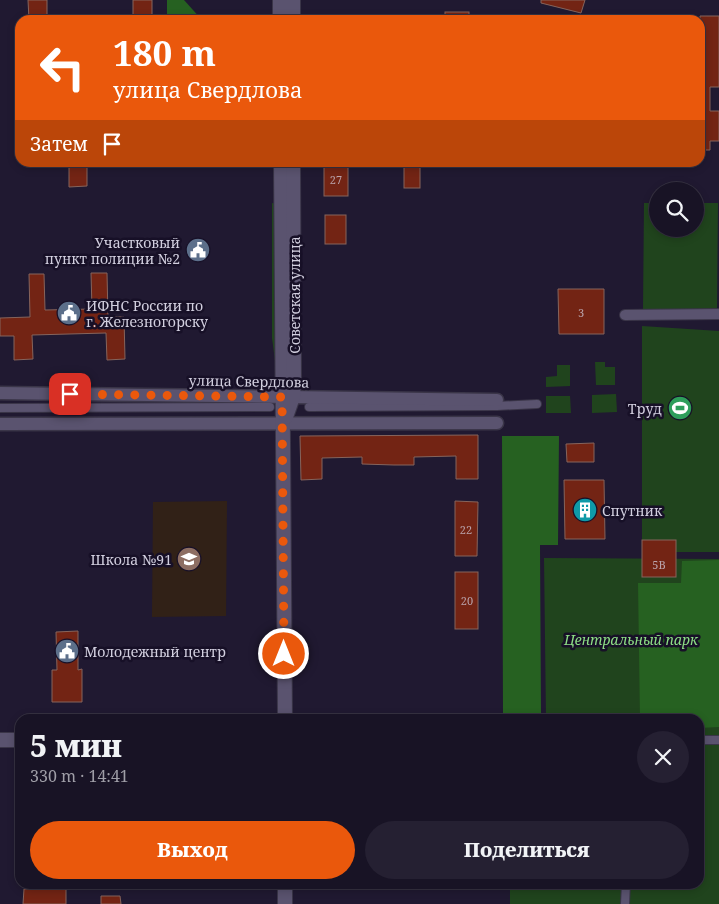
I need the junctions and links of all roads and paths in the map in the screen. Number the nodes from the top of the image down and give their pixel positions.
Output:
1 (280, 0) edge
2 (293, 0) edge
3 (280, 15) edge
4 (293, 15) edge
5 (281, 167) edge
6 (293, 167) edge
7 (719, 314) edge
8 (625, 315) dead end
9 (0, 394) edge
10 (288, 397) junction
11 (497, 400) dead end
12 (537, 404) dead end
13 (270, 407) dead end
14 (309, 407) dead end
15 (0, 408) edge
16 (497, 423) dead end
17 (0, 424) edge
18 (282, 425) junction
19 (284, 714) edge
20 (0, 740) edge
21 (15, 740) edge
22 (704, 740) edge
23 (719, 740) edge
24 (284, 889) edge
25 (626, 889) edge
26 (285, 904) edge
27 (625, 904) edge

1 - 3 main road
2 - 4 main road
5 - 10 main road, Советская улица
6 - 10 main road, Советская улица
7 - 8 street
9 - 10 street, улица Свердлова
10 - 11 street, улица Свердлова
10 - 18 main road, Советская улица
12 - 14 street
13 - 15 street
16 - 18 street
17 - 18 street
18 - 19 main road, Советская улица
20 - 21 main road
22 - 23 street
24 - 26 main road
25 - 27 street

